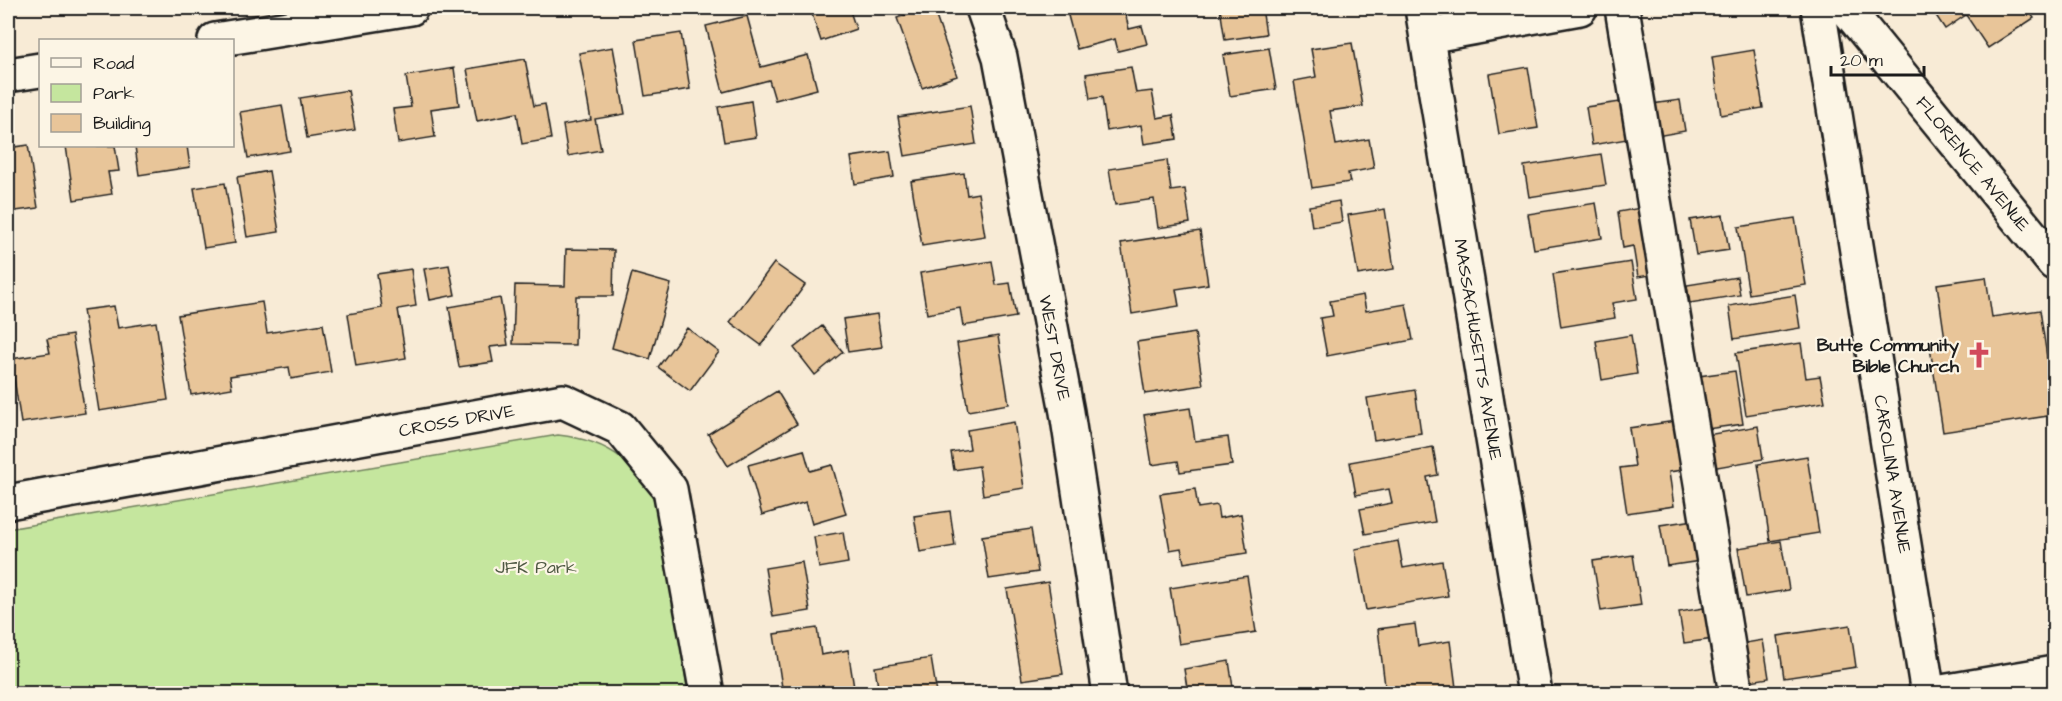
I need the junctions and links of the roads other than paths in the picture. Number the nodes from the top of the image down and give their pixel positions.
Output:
1 (411, 8) edge
2 (983, 8) edge
3 (1580, 8) edge
4 (1622, 8) edge
5 (1818, 8) edge
6 (1846, 8) edge
7 (1425, 22) edge
8 (221, 39) edge
9 (39, 70) edge
10 (8, 75) edge
11 (2055, 262) edge
12 (8, 502) edge
13 (2055, 673) edge
14 (706, 693) edge
15 (1110, 693) edge
16 (1535, 693) edge
17 (1736, 693) edge
18 (1929, 693) edge

1 - 8 street
2 - 15 street, WEST DRIVE
3 - 7 street
4 - 17 street
5 - 18 street, CAROLINA AVENUE
6 - 11 street, FLORENCE AVENUE
7 - 16 street, MASSACHUSETTS AVENUE
9 - 10 street
12 - 14 street, CROSS DRIVE
13 - 18 street

